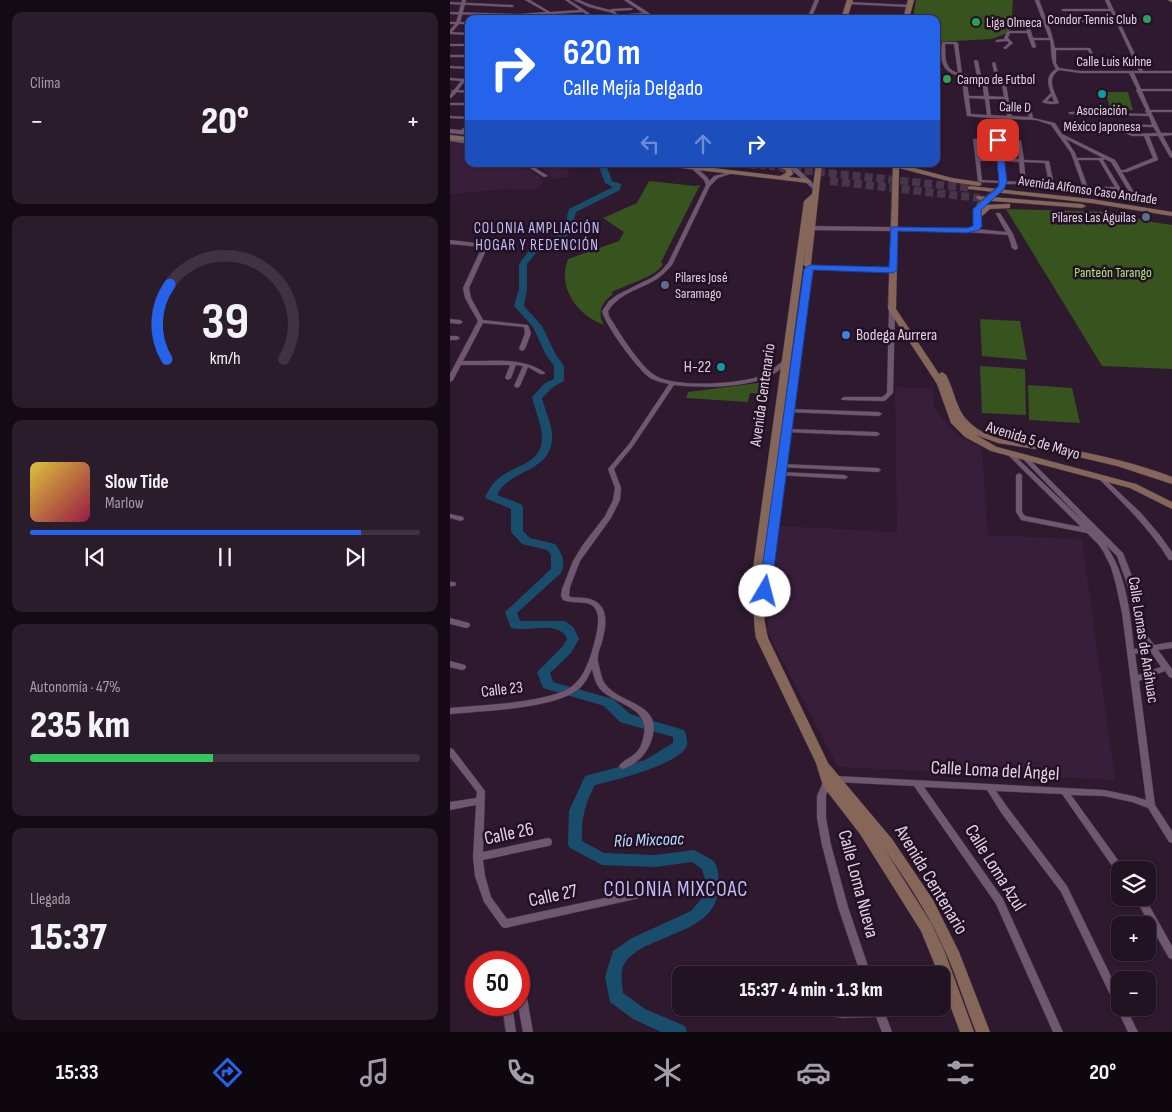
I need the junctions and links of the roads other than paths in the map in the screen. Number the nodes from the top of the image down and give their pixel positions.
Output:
1 (515, 0) edge
2 (527, 0) edge
3 (567, 0) edge
4 (576, 0) edge
5 (817, 0) edge
6 (1037, 0) edge
7 (1107, 0) edge
8 (463, 2) edge
9 (624, 2) edge
10 (850, 2) edge
11 (450, 3) edge
12 (910, 3) edge
13 (512, 6) junction
14 (1063, 7) dead end
15 (1111, 7) junction
16 (601, 8) junction
17 (631, 9) dead end
18 (608, 10) junction
19 (582, 11) junction
20 (450, 13) edge
21 (460, 13) junction
22 (550, 13) junction
23 (642, 14) dead end
24 (518, 15) junction
25 (553, 15) edge
26 (589, 15) edge
27 (615, 15) edge
28 (634, 15) edge
29 (648, 15) edge
30 (811, 15) edge
31 (845, 15) edge
32 (1072, 21) dead end
33 (450, 22) edge
34 (1118, 22) junction
35 (458, 23) junction
36 (465, 23) edge
37 (1027, 26) dead end
38 (1029, 32) junction
39 (450, 33) edge
40 (465, 34) edge
41 (1007, 39) junction
42 (1031, 39) junction
43 (1050, 39) junction
44 (997, 41) dead end
45 (450, 44) edge
46 (465, 45) edge
47 (1034, 47) dead end
48 (1005, 48) dead end
49 (1053, 48) junction
50 (944, 55) junction
51 (957, 55) junction
52 (450, 56) edge
53 (465, 56) edge
54 (1093, 58) dead end
55 (976, 61) dead end
56 (994, 63) dead end
57 (450, 67) edge
58 (465, 68) edge
59 (1058, 69) junction
60 (1131, 72) junction
61 (1142, 72) junction
62 (1172, 72) edge
63 (962, 76) junction
64 (982, 77) junction
65 (997, 77) junction
66 (450, 79) edge
67 (465, 80) edge
68 (465, 81) edge
69 (1138, 90) junction
70 (1172, 90) edge
71 (452, 91) edge
72 (465, 92) edge
73 (1052, 94) dead end
74 (966, 97) junction
75 (450, 98) edge
76 (986, 98) junction
77 (1006, 101) junction
78 (450, 104) edge
79 (465, 104) edge
80 (1172, 111) edge
81 (1070, 113) dead end
82 (1148, 113) junction
83 (450, 117) edge
84 (989, 117) junction
85 (465, 118) edge
86 (1010, 118) junction
87 (1031, 118) junction
88 (1067, 122) dead end
89 (1084, 124) dead end
90 (1057, 131) junction
91 (1157, 131) junction
92 (1172, 132) edge
93 (450, 135) edge
94 (1146, 135) junction
95 (465, 136) edge
96 (998, 140) junction
97 (1171, 153) edge
98 (1109, 158) junction
99 (977, 159) junction
100 (1076, 159) junction
101 (1000, 160) junction
102 (1100, 160) junction
103 (1022, 161) junction
104 (531, 167) edge
105 (693, 167) joint
106 (707, 167) edge
107 (784, 167) edge
108 (793, 167) edge
109 (818, 167) edge
110 (896, 167) edge
111 (906, 167) edge
112 (1119, 171) junction
113 (735, 172) junction
114 (546, 176) dead end
115 (779, 176) junction
116 (808, 181) junction
117 (1024, 183) junction
118 (708, 185) junction
119 (1002, 185) junction
120 (1052, 186) junction
121 (1129, 187) junction
122 (970, 188) tunnel mouth
123 (1104, 188) dead end
124 (1117, 188) junction
125 (814, 192) junction
126 (1123, 196) dead end
127 (980, 198) tunnel mouth
128 (1136, 199) dead end
129 (1096, 205) junction
130 (998, 214) dead end
131 (1172, 215) edge
132 (977, 216) junction
133 (978, 226) junction
134 (808, 228) junction
135 (894, 228) junction
136 (967, 230) junction
137 (1003, 233) junction
138 (1010, 234) junction
139 (450, 242) edge
140 (1014, 248) dead end
141 (810, 267) junction
142 (893, 270) junction
143 (893, 305) junction
144 (450, 321) edge
145 (481, 321) junction
146 (460, 322) dead end
147 (450, 338) edge
148 (458, 338) dead end
149 (522, 349) dead end
150 (785, 362) junction
151 (460, 363) junction
152 (514, 363) junction
153 (931, 364) junction
154 (526, 365) junction
155 (542, 373) dead end
156 (508, 378) dead end
157 (450, 380) edge
158 (672, 384) junction
159 (517, 386) dead end
160 (844, 399) dead end
161 (789, 411) junction
162 (879, 414) dead end
163 (789, 431) junction
164 (974, 433) junction
165 (877, 434) dead end
166 (1009, 453) junction
167 (1023, 456) junction
168 (784, 469) junction
169 (878, 470) dead end
170 (1019, 475) dead end
171 (1100, 476) junction
172 (845, 477) dead end
173 (1172, 481) edge
174 (1172, 506) edge
175 (450, 516) edge
176 (461, 519) dead end
177 (1088, 531) junction
178 (1172, 558) edge
179 (759, 601) junction
180 (450, 621) edge
181 (466, 625) dead end
182 (1172, 645) edge
183 (1152, 649) junction
184 (1131, 652) junction
185 (594, 656) junction
186 (450, 664) edge
187 (462, 667) dead end
188 (1166, 668) junction
189 (1172, 675) edge
190 (1135, 679) junction
191 (450, 711) edge
192 (450, 750) edge
193 (623, 766) dead end
194 (831, 781) junction
195 (917, 784) junction
196 (989, 787) junction
197 (1064, 791) junction
198 (481, 800) junction
199 (450, 806) edge
200 (1151, 806) junction
201 (1172, 839) edge
202 (548, 842) dead end
203 (478, 857) junction
204 (1114, 861) edge
205 (637, 895) dead end
206 (1144, 906) edge
207 (1172, 955) edge
208 (863, 966) edge
209 (1111, 985) edge
210 (509, 1016) edge
211 (525, 1016) edge
212 (881, 1016) edge
213 (1126, 1016) edge
214 (511, 1032) edge
215 (528, 1032) edge
216 (887, 1032) edge
217 (967, 1032) edge
218 (983, 1032) edge
219 (1058, 1032) edge
220 (1133, 1032) edge

1 - 13 street
2 - 22 street
3 - 19 street
4 - 16 street
5 - 30 street
6 - 43 street
7 - 15 street
8 - 11 street
8 - 13 street
8 - 21 street
9 - 16 street
9 - 29 street
10 - 12 street
10 - 31 main road
13 - 24 street
14 - 15 street
15 - 34 street
16 - 18 street
17 - 18 street
18 - 27 street
19 - 22 street
19 - 26 street
20 - 21 street
21 - 24 street
21 - 35 street
22 - 24 street
22 - 25 street
23 - 28 street
32 - 34 street
33 - 35 street
34 - 61 street
35 - 36 street
35 - 39 street
37 - 38 street
38 - 41 street
38 - 42 street
39 - 40 street
41 - 44 street
41 - 48 street
42 - 43 street
42 - 47 street
43 - 49 street
45 - 46 street
49 - 54 street
49 - 59 street
50 - 51 street
50 - 51 street
50 - 63 street
51 - 63 street
52 - 53 street
55 - 64 street
56 - 65 street
57 - 58 street
59 - 60 street, Calle Luis Kuhne
59 - 73 street
60 - 61 street, Calle Luis Kuhne
60 - 69 street
61 - 62 street, Calle Luis Kuhne
63 - 64 street
63 - 74 street
64 - 65 street
64 - 76 street
65 - 77 street
66 - 67 street
68 - 71 street
69 - 70 street
69 - 82 street
71 - 72 street
71 - 75 street
74 - 76 street
74 - 84 street, Calle D
76 - 77 street
76 - 84 street
77 - 86 street
77 - 87 street
78 - 79 street
80 - 82 street
81 - 82 street
82 - 91 street
83 - 85 street
84 - 86 street, Calle D
86 - 87 street, Calle D
87 - 90 street, Calle D
88 - 94 street
89 - 91 street
90 - 98 street, Calle D
90 - 100 street
91 - 92 street
91 - 94 street
91 - 97 street
93 - 95 main road
94 - 112 street
96 - 99 street
96 - 101 street
96 - 103 street
98 - 102 street
98 - 112 street
99 - 101 street
99 - 119 street
100 - 102 street
100 - 120 street
101 - 103 street
101 - 119 street
102 - 124 street
103 - 117 street
103 - 120 street
104 - 114 street
105 - 113 main road
105 - 118 street
106 - 115 main road
107 - 115 main road
108 - 116 street
109 - 125 main road, Avenida Centenario
110 - 135 main road
111 - 119 main road
112 - 121 street
113 - 115 main road
113 - 118 street
115 - 116 main road
116 - 125 street
117 - 119 street
117 - 120 street
118 - 158 street
119 - 129 main road
119 - 132 street, bridge
121 - 124 street
121 - 128 street
122 - 129 main road, Avenida Alfonso Caso Andrade
123 - 124 street
124 - 126 street
125 - 134 main road, Avenida Centenario
127 - 129 main road, Avenida Alfonso Caso Andrade
129 - 131 main road, Avenida Alfonso Caso Andrade
129 - 131 main road, Avenida Alfonso Caso Andrade
129 - 132 main road
130 - 138 street
132 - 133 street
133 - 136 street
133 - 137 street
134 - 135 street
134 - 141 main road, Avenida Centenario
134 - 150 main road, Avenida Centenario
135 - 136 street
135 - 142 main road
136 - 137 street
137 - 138 street
138 - 140 street
139 - 145 street
141 - 142 street
141 - 161 main road, Avenida Centenario
142 - 143 main road
143 - 153 main road, Avenida 5 de Mayo
143 - 160 street
144 - 146 street
145 - 149 street
145 - 151 street
147 - 148 street
150 - 158 street
150 - 179 main road, Avenida Centenario
151 - 152 street
151 - 157 street
152 - 154 street
152 - 156 street
153 - 164 main road, Avenida 5 de Mayo
153 - 166 main road, Avenida 5 de Mayo
154 - 155 street
154 - 159 street
158 - 185 street
161 - 162 street
161 - 163 main road, Avenida Centenario
163 - 165 street
163 - 168 main road, Avenida Centenario
164 - 167 main road
164 - 173 main road, Avenida 5 de Mayo
166 - 167 main road, Avenida 5 de Mayo
166 - 177 street, Calle Lomas de Anáhuac
167 - 171 main road, Avenida 5 de Mayo
167 - 183 street, Calle Lomas de Anáhuac
168 - 169 street
168 - 172 street
168 - 179 main road, Avenida Centenario
170 - 177 street
171 - 174 main road, Avenida 5 de Mayo
171 - 178 street
175 - 176 street
177 - 184 street, Calle Lomas de Anáhuac
179 - 194 main road, Avenida Centenario
180 - 181 street
182 - 183 street
183 - 184 street
183 - 188 street, Calle Lomas de Anáhuac
184 - 190 street, Calle Lomas de Anáhuac
185 - 191 street, Calle 23
185 - 193 street
186 - 187 street
188 - 189 street, Calle Lomas de Anáhuac
188 - 190 street
190 - 200 street, Calle Lomas de Anáhuac
192 - 198 street
194 - 195 street, Calle Loma del Ángel
194 - 208 street, Calle Loma Nueva
194 - 217 main road, Avenida Centenario
194 - 218 main road, Avenida Centenario
195 - 196 street, Calle Loma del Ángel
195 - 219 street, Calle Loma Azul
196 - 197 street, Calle Loma del Ángel
196 - 209 street
197 - 200 street, Calle Loma del Ángel
197 - 204 street
198 - 199 street
198 - 203 street
200 - 201 street, Calle Lomas de Anáhuac
202 - 203 street, Calle 26
203 - 205 street, Calle 27
206 - 207 street
210 - 214 street
211 - 215 street
212 - 216 street
213 - 220 street

